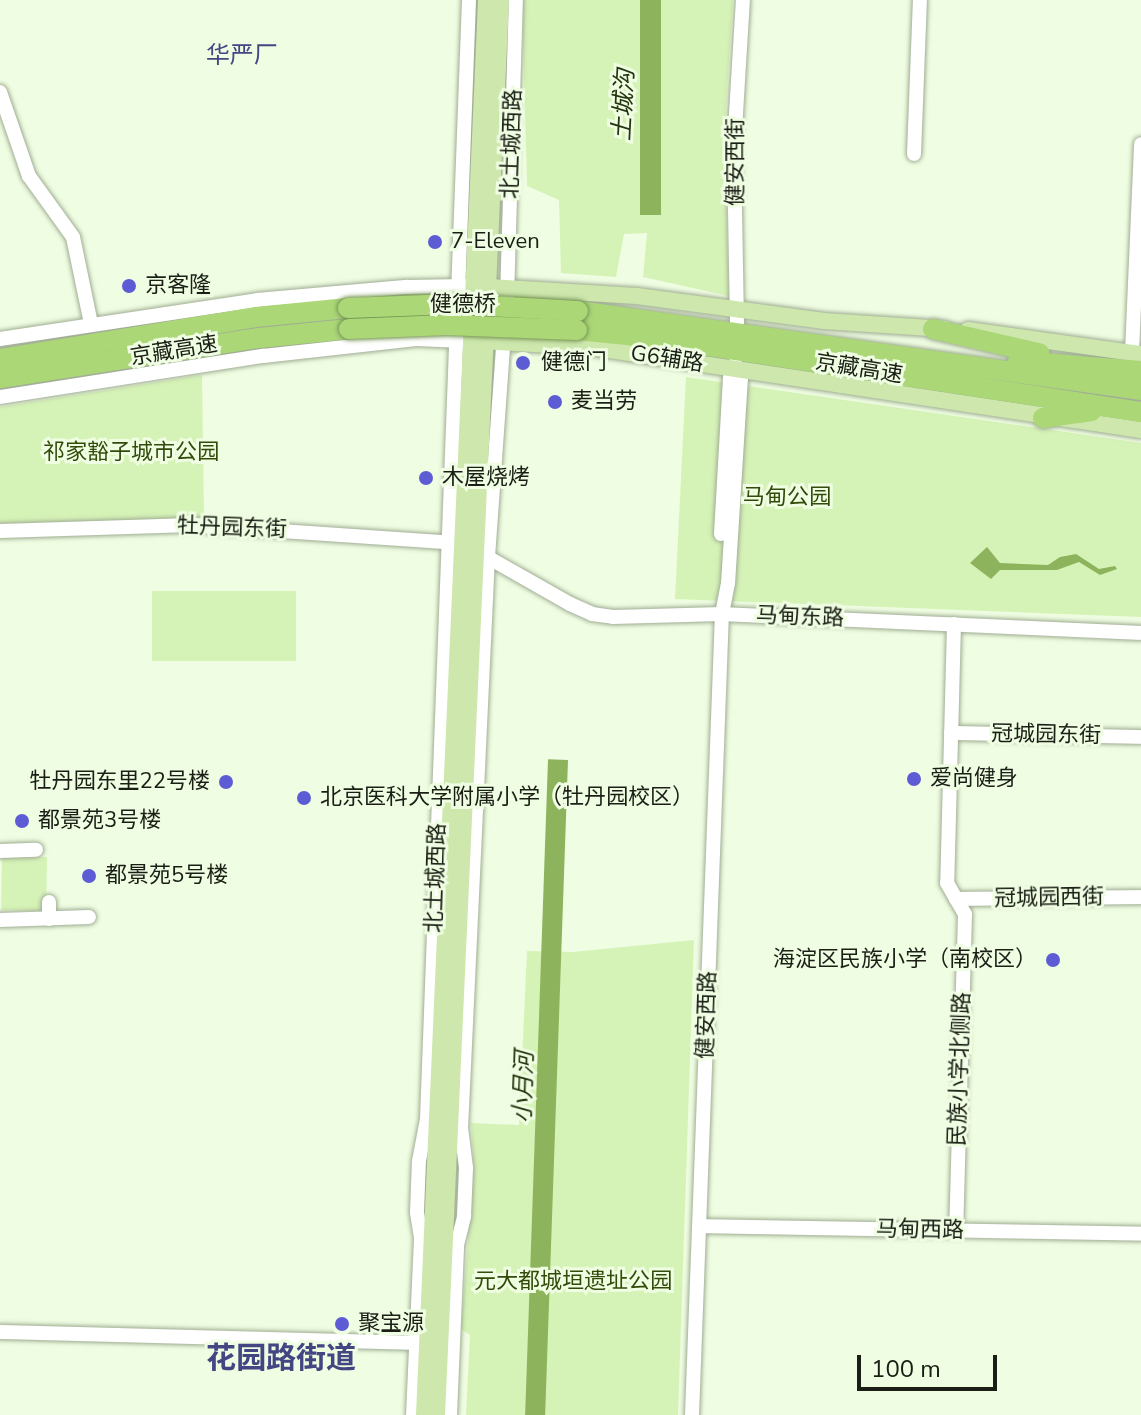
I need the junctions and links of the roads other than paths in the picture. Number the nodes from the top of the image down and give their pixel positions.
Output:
1 (469, 0) edge
2 (486, 0) edge
3 (501, 0) edge
4 (516, 0) edge
5 (743, 0) edge
6 (920, 0) edge
7 (0, 92) edge
8 (1141, 144) edge
9 (914, 154) dead end
10 (1140, 170) edge
11 (456, 286) junction
12 (407, 287) junction
13 (482, 287) junction
14 (507, 288) junction
15 (547, 289) junction
16 (738, 317) junction
17 (349, 318) junction
18 (578, 321) junction
19 (91, 324) junction
20 (933, 329) junction
21 (0, 339) edge
22 (416, 339) junction
23 (454, 340) junction
24 (488, 342) junction
25 (544, 345) junction
26 (894, 355) junction
27 (0, 359) edge
28 (1138, 359) edge
29 (1086, 364) junction
30 (735, 366) junction
31 (0, 378) edge
32 (1141, 390) edge
33 (0, 397) edge
34 (1116, 408) junction
35 (1141, 412) edge
36 (1043, 418) junction
37 (1141, 430) edge
38 (0, 531) edge
39 (469, 549) junction
40 (722, 614) junction
41 (954, 624) junction
42 (1141, 633) edge
43 (951, 733) junction
44 (1141, 737) edge
45 (36, 850) dead end
46 (0, 851) edge
47 (1141, 897) edge
48 (956, 899) junction
49 (49, 902) dead end
50 (89, 917) dead end
51 (49, 919) junction
52 (0, 920) edge
53 (700, 1226) junction
54 (956, 1231) junction
55 (1141, 1234) edge
56 (0, 1332) edge
57 (422, 1343) junction
58 (413, 1415) edge
59 (424, 1415) edge
60 (437, 1415) edge
61 (450, 1415) edge
62 (692, 1415) edge

1 - 11 street
2 - 13 main road, 北土城西路
3 - 13 main road, 北土城西路
4 - 14 street, 北土城西路
5 - 16 street, 健安西街
6 - 9 street
7 - 19 street
8 - 10 street
10 - 28 street
11 - 12 street
11 - 13 street
11 - 23 street, 北土城西路
12 - 19 street
12 - 22 street
13 - 14 main road
13 - 24 main road, 北土城西路
14 - 15 main road
14 - 24 street, 北土城西路
15 - 16 main road
15 - 25 street
16 - 20 main road
17 - 18 highway, 健德桥, bridge
17 - 27 highway, 京藏高速
17 - 31 highway, 京藏高速
18 - 26 highway, 京藏高速
18 - 34 highway, 京藏高速
19 - 21 street
20 - 28 main road
20 - 29 highway
22 - 23 street, G6辅路
22 - 33 street, G6辅路
23 - 24 street, G6辅路
23 - 39 street, 北土城西路
24 - 25 main road, G6辅路
24 - 39 main road, 北土城西路
25 - 30 main road, G6辅路
26 - 29 highway
26 - 32 highway, 京藏高速
28 - 29 highway
30 - 36 main road, G6辅路
30 - 40 street, 健安西路
34 - 35 highway, 京藏高速
34 - 36 highway
36 - 37 main road, G6辅路
38 - 39 street, 牡丹园东街
39 - 40 street, 马甸东路
39 - 57 main road, 北土城西路
39 - 60 main road, 北土城西路
39 - 61 street, 北土城西路
40 - 41 street, 马甸东路
40 - 53 street, 健安西路
41 - 42 street, 马甸东路
41 - 43 street, 民族小学北侧路
43 - 44 street, 冠城园东街
43 - 48 street, 民族小学北侧路
45 - 46 street
47 - 48 street, 冠城园西街
48 - 54 street, 民族小学北侧路
49 - 51 street
50 - 51 street
51 - 52 street
53 - 54 street, 马甸西路
53 - 62 street, 健安西路
54 - 55 street, 马甸西路
56 - 57 street
57 - 58 street, 北土城西路
57 - 59 main road, 北土城西路

